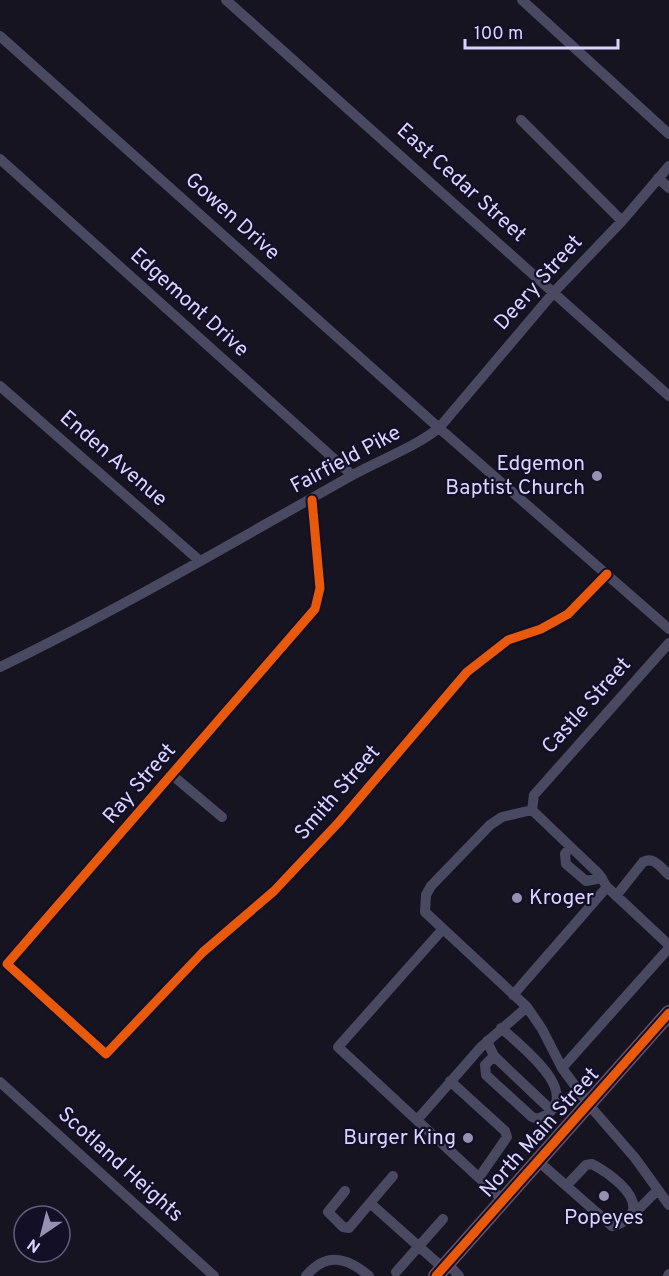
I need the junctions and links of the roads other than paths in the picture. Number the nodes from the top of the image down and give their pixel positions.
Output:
1 (226, 0) edge
2 (522, 0) edge
3 (0, 36) edge
4 (521, 120) dead end
5 (669, 134) edge
6 (0, 159) edge
7 (669, 166) edge
8 (658, 178) junction
9 (669, 188) edge
10 (622, 221) junction
11 (554, 292) junction
12 (0, 387) edge
13 (669, 396) edge
14 (439, 428) junction
15 (352, 475) junction
16 (312, 500) junction
17 (200, 561) junction
18 (607, 574) junction
19 (669, 629) edge
20 (669, 643) edge
21 (0, 667) edge
22 (172, 775) junction
23 (532, 810) junction
24 (222, 817) dead end
25 (669, 875) edge
26 (604, 882) junction
27 (616, 896) junction
28 (442, 930) junction
29 (669, 946) edge
30 (513, 995) junction
31 (527, 1007) junction
32 (669, 1013) edge
33 (501, 1028) junction
34 (487, 1041) junction
35 (106, 1054) joint
36 (494, 1056) junction
37 (562, 1068) junction
38 (450, 1081) junction
39 (0, 1082) edge
40 (589, 1105) junction
41 (551, 1110) junction
42 (417, 1120) junction
43 (538, 1161) junction
44 (393, 1176) dead end
45 (480, 1176) junction
46 (567, 1185) junction
47 (658, 1190) junction
48 (345, 1191) dead end
49 (503, 1200) junction
50 (370, 1203) junction
51 (669, 1206) edge
52 (632, 1214) junction
53 (443, 1219) dead end
54 (418, 1247) junction
55 (442, 1269) edge
56 (396, 1272) dead end
57 (214, 1276) edge
58 (306, 1276) edge
59 (369, 1276) edge
60 (459, 1276) edge

1 - 11 street, East Cedar Street
2 - 5 street
3 - 14 street, Gowen Drive
4 - 10 street
6 - 15 street, Edgemont Drive
7 - 8 street, Deery Street
8 - 9 street
8 - 10 street, Deery Street
10 - 11 street, Deery Street
11 - 13 street, East Cedar Street
11 - 14 street, Deery Street
12 - 17 street, Enden Avenue
14 - 15 street, Fairfield Pike
14 - 18 street
15 - 16 street, Fairfield Pike
16 - 17 street, Fairfield Pike
16 - 22 street, Ray Street
17 - 21 street, Fairfield Pike
18 - 19 street
18 - 35 street, Smith Street
20 - 23 street, Castle Street
22 - 24 street, Ray Street
22 - 35 street, Ray Street
23 - 26 street
23 - 28 street
25 - 27 street
26 - 27 street
26 - 30 street
27 - 29 street
28 - 30 street
28 - 42 street
29 - 37 street
30 - 31 street
31 - 33 street
31 - 37 street
32 - 40 highway, North Main Street
33 - 34 street
33 - 41 street
34 - 36 street
34 - 38 street
36 - 41 street
36 - 41 street
37 - 40 street
38 - 42 street
38 - 45 street
39 - 57 street, Scotland Heights
40 - 43 highway, North Main Street
40 - 47 street
42 - 45 street
43 - 46 street
43 - 49 highway, North Main Street
44 - 50 street
45 - 49 street
46 - 52 street
46 - 52 street
47 - 51 street
47 - 52 street
48 - 50 street
49 - 55 highway, North Main Street
50 - 54 street
53 - 54 street
54 - 55 street
54 - 56 street
55 - 60 street
58 - 59 street

